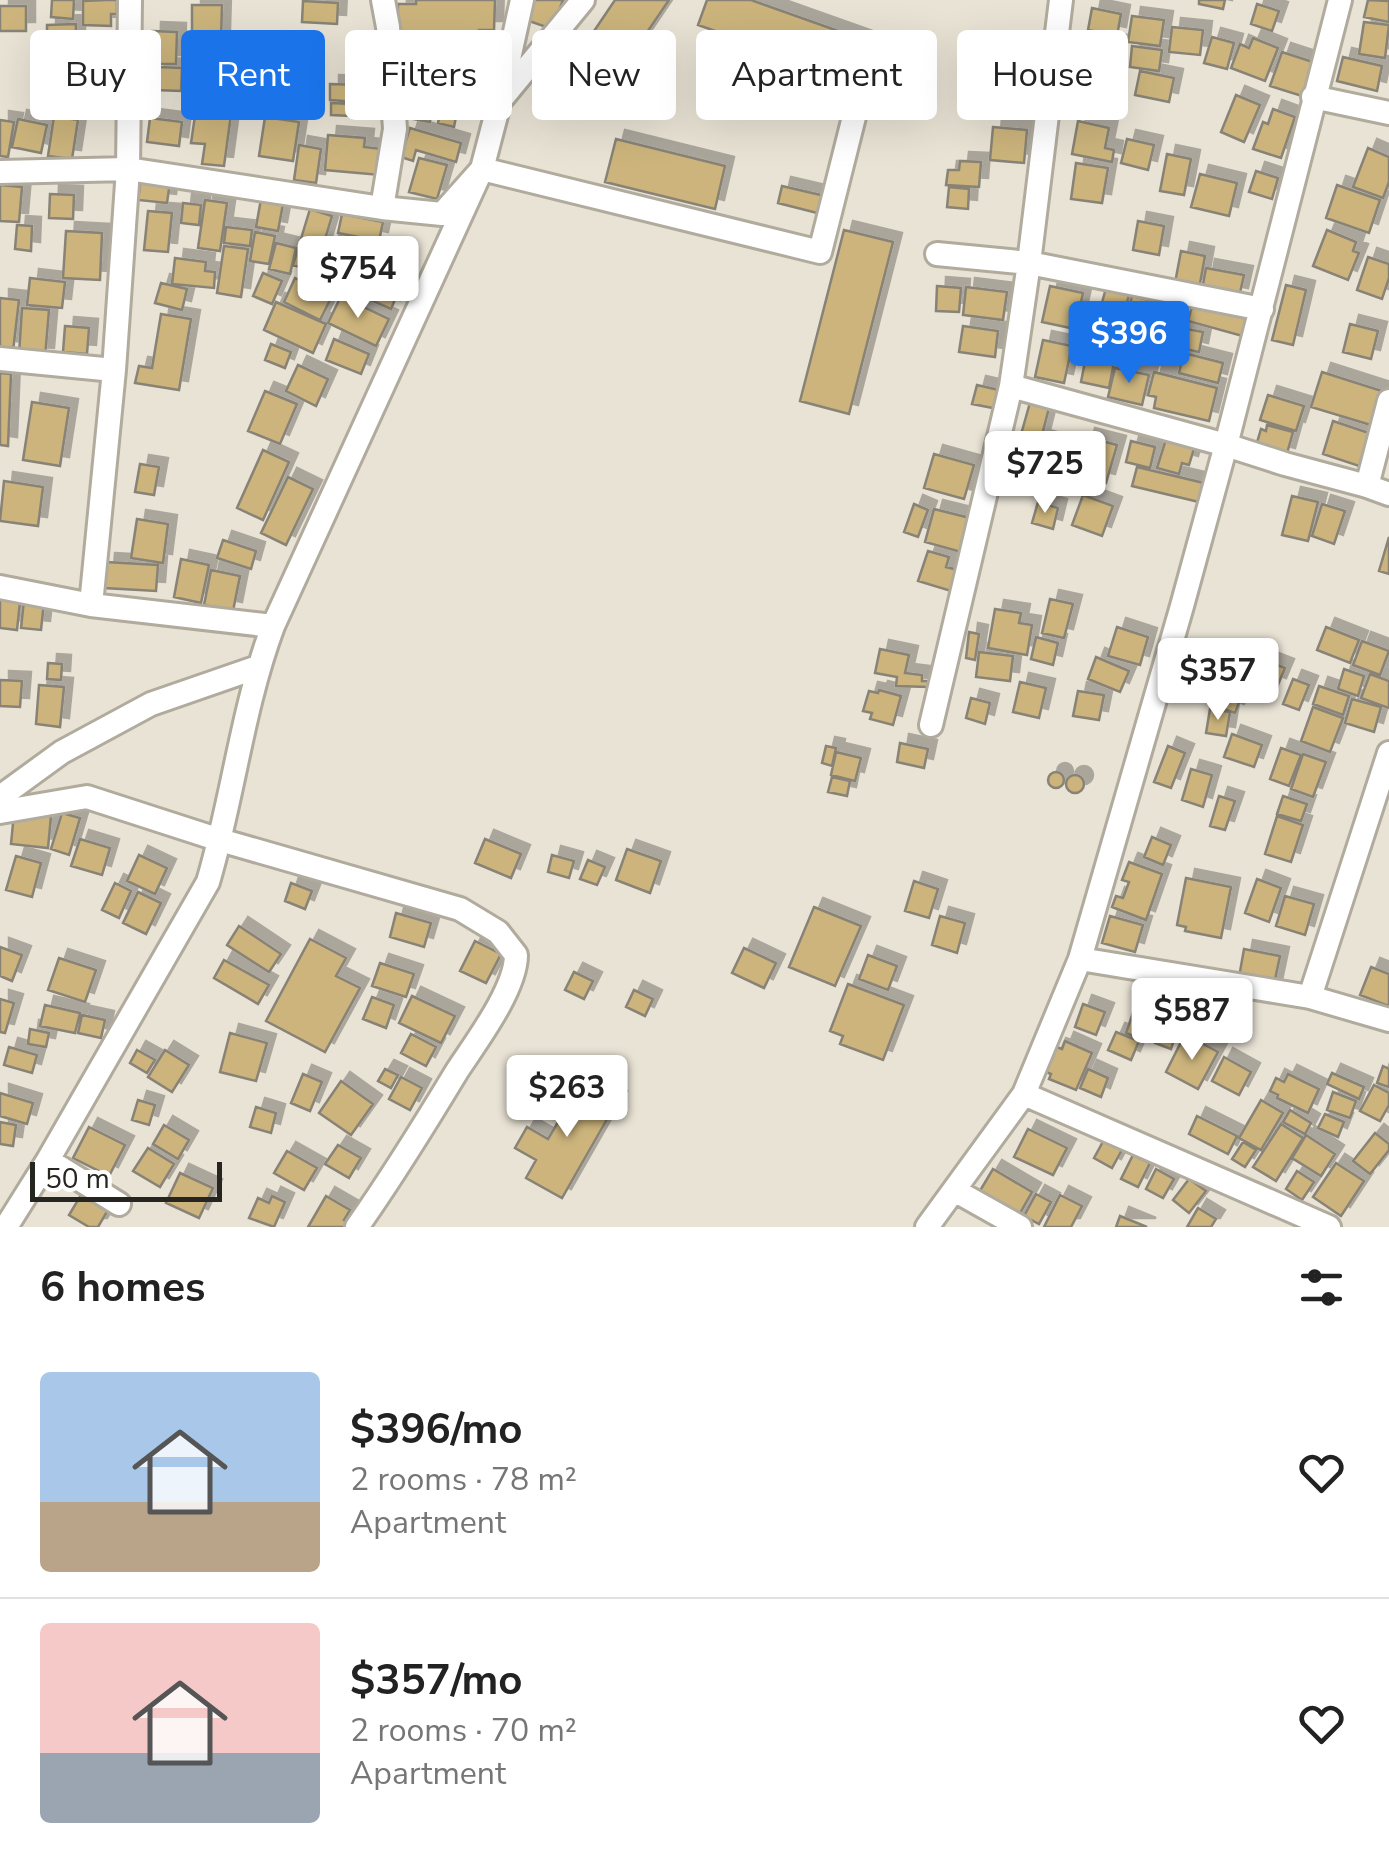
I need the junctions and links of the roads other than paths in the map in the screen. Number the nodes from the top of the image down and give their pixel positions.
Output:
1 (130, 0) edge
2 (383, 0) edge
3 (522, 0) edge
4 (583, 0) edge
5 (1060, 0) edge
6 (1340, 0) edge
7 (512, 45) edge
8 (512, 86) edge
9 (1313, 97) junction
10 (1389, 113) edge
11 (495, 120) edge
12 (853, 120) edge
13 (482, 169) junction
14 (128, 170) junction
15 (0, 172) edge
16 (382, 208) junction
17 (937, 254) dead end
18 (1030, 264) junction
19 (1262, 309) junction
20 (0, 359) edge
21 (114, 370) junction
22 (1011, 386) junction
23 (1389, 402) edge
24 (1226, 445) junction
25 (1378, 490) edge
26 (0, 588) edge
27 (91, 605) junction
28 (272, 626) junction
29 (258, 667) junction
30 (932, 725) dead end
31 (1389, 753) edge
32 (0, 797) edge
33 (0, 812) edge
34 (220, 840) junction
35 (1080, 959) junction
36 (1310, 997) junction
37 (1389, 1020) edge
38 (1024, 1094) junction
39 (48, 1160) junction
40 (954, 1190) junction
41 (119, 1204) dead end
42 (6, 1227) edge
43 (357, 1227) edge
44 (927, 1227) edge
45 (1020, 1227) edge
46 (1328, 1227) edge

1 - 14 street
2 - 16 street
3 - 7 street
4 - 8 street
5 - 18 street
6 - 9 street
9 - 10 street
9 - 19 street
11 - 13 street
12 - 13 street
13 - 16 street
13 - 28 street
14 - 15 street
14 - 16 street
14 - 21 street
17 - 18 street
18 - 19 street
18 - 22 street
19 - 24 street
20 - 21 street
21 - 27 street
22 - 24 street
22 - 30 street
23 - 25 street
24 - 25 street
24 - 35 street
26 - 27 street
27 - 28 street
28 - 29 street
29 - 32 street
29 - 34 street
31 - 36 street
33 - 34 street
34 - 39 street
34 - 43 street
35 - 36 street
35 - 38 street
36 - 37 street
38 - 40 street
38 - 46 street
39 - 41 street
39 - 42 street
40 - 44 street
40 - 45 street

